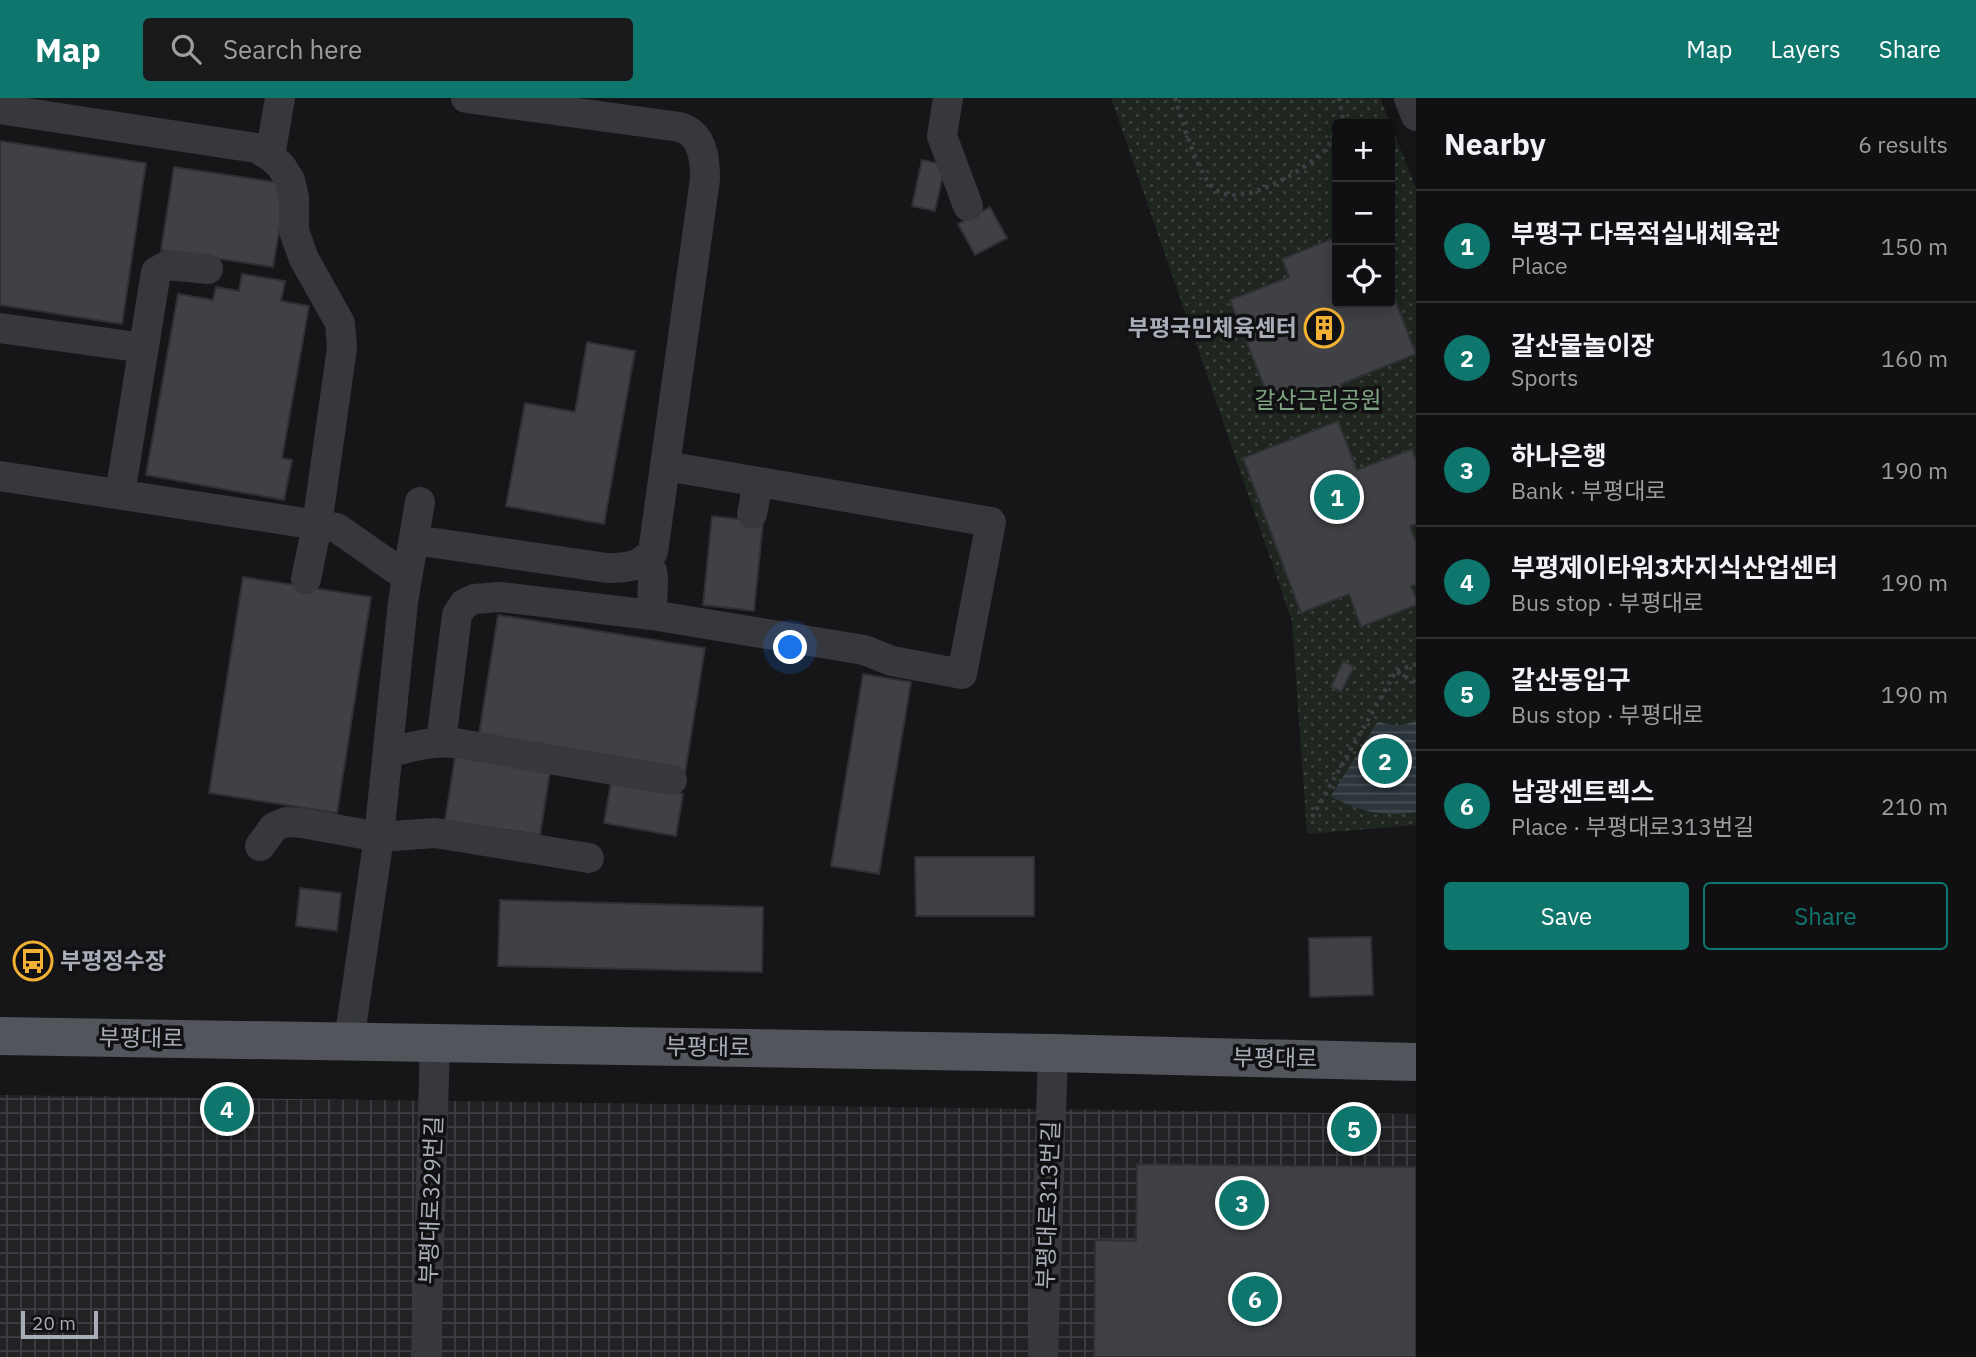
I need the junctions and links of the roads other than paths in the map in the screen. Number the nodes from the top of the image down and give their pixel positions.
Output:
1 (280, 98) edge
2 (466, 98) edge
3 (948, 98) edge
4 (1409, 98) edge
5 (11, 106) edge
6 (617, 108) edge
7 (1416, 116) edge
8 (270, 156) junction
9 (968, 206) dead end
10 (208, 270) dead end
11 (0, 328) edge
12 (144, 348) junction
13 (666, 466) junction
14 (0, 476) edge
15 (758, 482) junction
16 (120, 495) junction
17 (420, 502) dead end
18 (752, 514) dead end
19 (317, 525) junction
20 (414, 540) junction
21 (644, 561) junction
22 (407, 577) junction
23 (306, 579) dead end
24 (652, 615) junction
25 (441, 742) junction
26 (388, 752) junction
27 (672, 780) dead end
28 (379, 837) junction
29 (260, 846) dead end
30 (589, 858) dead end
31 (0, 1036) edge
32 (349, 1041) junction
33 (435, 1043) junction
34 (1053, 1053) junction
35 (1416, 1062) edge
36 (426, 1357) edge
37 (1043, 1357) edge

1 - 8 street
2 - 6 street
3 - 9 street
4 - 7 street
5 - 8 street
6 - 13 street
8 - 19 street
10 - 12 street
11 - 12 street
12 - 16 street
13 - 15 street
13 - 21 street
14 - 16 street
15 - 18 street
15 - 24 street
16 - 19 street
17 - 20 street
19 - 22 street
19 - 23 street
20 - 21 street
20 - 22 street
21 - 24 street
22 - 26 street
24 - 25 street
25 - 26 street
25 - 27 street
26 - 28 street
28 - 29 street
28 - 30 street
28 - 32 street
31 - 32 main road, 부평대로
32 - 33 main road, 부평대로
33 - 34 main road, 부평대로
33 - 36 street, 부평대로329번길
34 - 35 main road, 부평대로
34 - 37 street, 부평대로313번길

